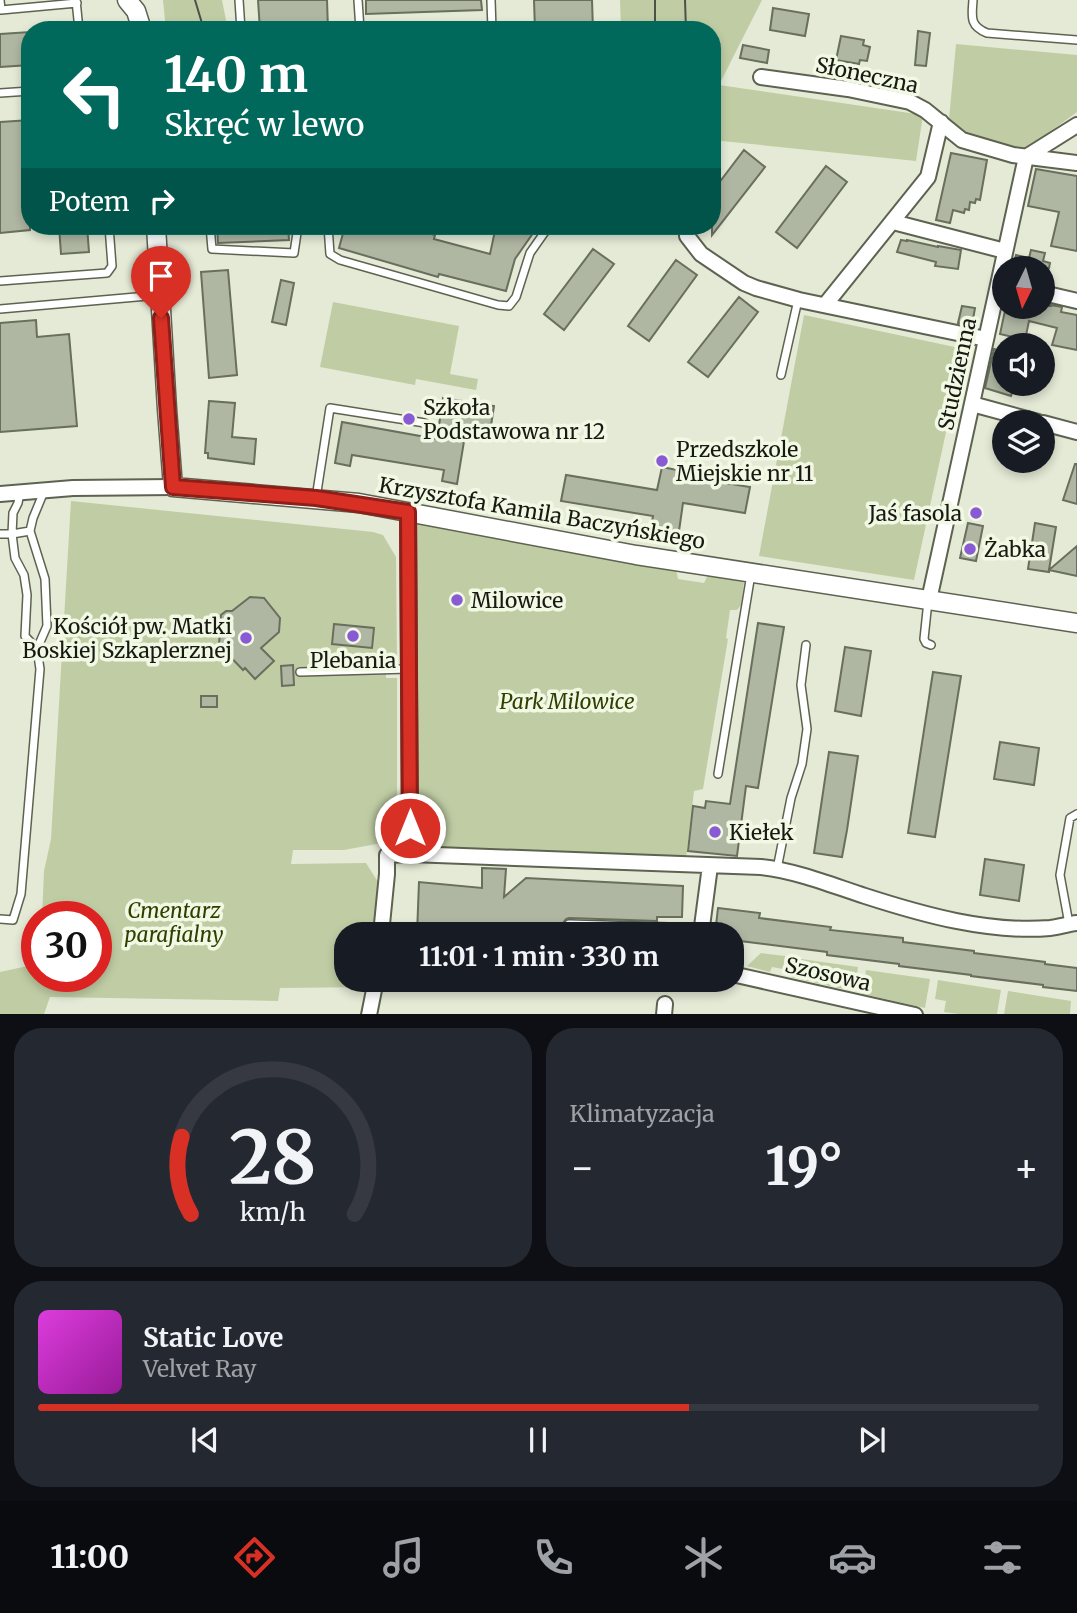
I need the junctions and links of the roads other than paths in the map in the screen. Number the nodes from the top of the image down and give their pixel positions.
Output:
1 (0, 0) edge
2 (127, 0) edge
3 (144, 0) edge
4 (239, 0) edge
5 (358, 0) edge
6 (491, 0) edge
7 (972, 0) edge
8 (77, 2) edge
9 (78, 21) edge
10 (140, 21) edge
11 (143, 21) edge
12 (240, 21) edge
13 (359, 21) edge
14 (492, 21) edge
15 (1077, 40) edge
16 (761, 77) dead end
17 (21, 92) edge
18 (0, 93) edge
19 (941, 122) junction
20 (1077, 125) edge
21 (1026, 157) junction
22 (1077, 163) edge
23 (893, 222) junction
24 (110, 235) edge
25 (156, 235) edge
26 (211, 235) edge
27 (297, 235) edge
28 (329, 235) edge
29 (543, 235) edge
30 (688, 235) edge
31 (1005, 251) junction
32 (1004, 256) edge
33 (0, 281) edge
34 (159, 295) junction
35 (1055, 296) edge
36 (799, 300) junction
37 (1077, 301) edge
38 (825, 305) junction
39 (0, 309) edge
40 (992, 317) edge
41 (986, 339) junction
42 (781, 375) dead end
43 (972, 404) junction
44 (995, 410) edge
45 (425, 423) dead end
46 (1055, 426) edge
47 (1077, 432) edge
48 (173, 487) junction
49 (45, 489) junction
50 (20, 491) junction
51 (0, 494) edge
52 (316, 498) junction
53 (408, 512) junction
54 (30, 531) junction
55 (0, 534) edge
56 (12, 534) junction
57 (751, 573) junction
58 (929, 600) junction
59 (1077, 623) edge
60 (806, 645) dead end
61 (931, 645) dead end
62 (37, 649) junction
63 (409, 669) junction
64 (300, 672) dead end
65 (718, 774) dead end
66 (1077, 814) edge
67 (410, 854) junction
68 (710, 866) junction
69 (777, 869) junction
70 (0, 919) edge
71 (382, 922) edge
72 (702, 922) edge
73 (1073, 924) edge
74 (744, 977) edge
75 (374, 992) edge
76 (369, 1014) edge
77 (915, 1014) edge

1 - 8 lane
2 - 10 street
3 - 11 street
4 - 12 lane
5 - 13 lane
6 - 14 lane
7 - 15 lane
8 - 9 lane
16 - 19 street, Słoneczna
17 - 18 lane
19 - 21 street, Słoneczna
19 - 23 street
20 - 21 street
21 - 22 street, Słoneczna
21 - 31 street, Studzienna
23 - 31 street
23 - 38 street
24 - 33 lane
25 - 34 street
26 - 27 lane
28 - 29 lane
30 - 36 street
31 - 32 street, Studzienna
34 - 39 lane
34 - 48 street
35 - 37 street
36 - 38 street
36 - 42 lane
38 - 41 street
40 - 41 street, Studzienna
41 - 43 street, Studzienna
43 - 44 street
43 - 58 street, Studzienna
45 - 52 lane
46 - 47 street
48 - 49 street
48 - 52 street, Krzysztofa Kamila Baczyńskiego
49 - 50 street
49 - 54 lane
50 - 51 street
50 - 56 lane
52 - 53 street, Krzysztofa Kamila Baczyńskiego
53 - 57 street, Krzysztofa Kamila Baczyńskiego
53 - 63 street
54 - 56 lane
54 - 62 lane
55 - 56 lane
56 - 62 lane
57 - 58 street, Krzysztofa Kamila Baczyńskiego
57 - 65 lane
58 - 59 street, Krzysztofa Kamila Baczyńskiego
58 - 61 lane
60 - 69 lane
62 - 70 lane
63 - 64 lane
63 - 67 street
66 - 73 lane
67 - 68 street
67 - 71 street
68 - 69 street
68 - 72 street
69 - 73 street
74 - 77 street, Szosowa
75 - 76 street

